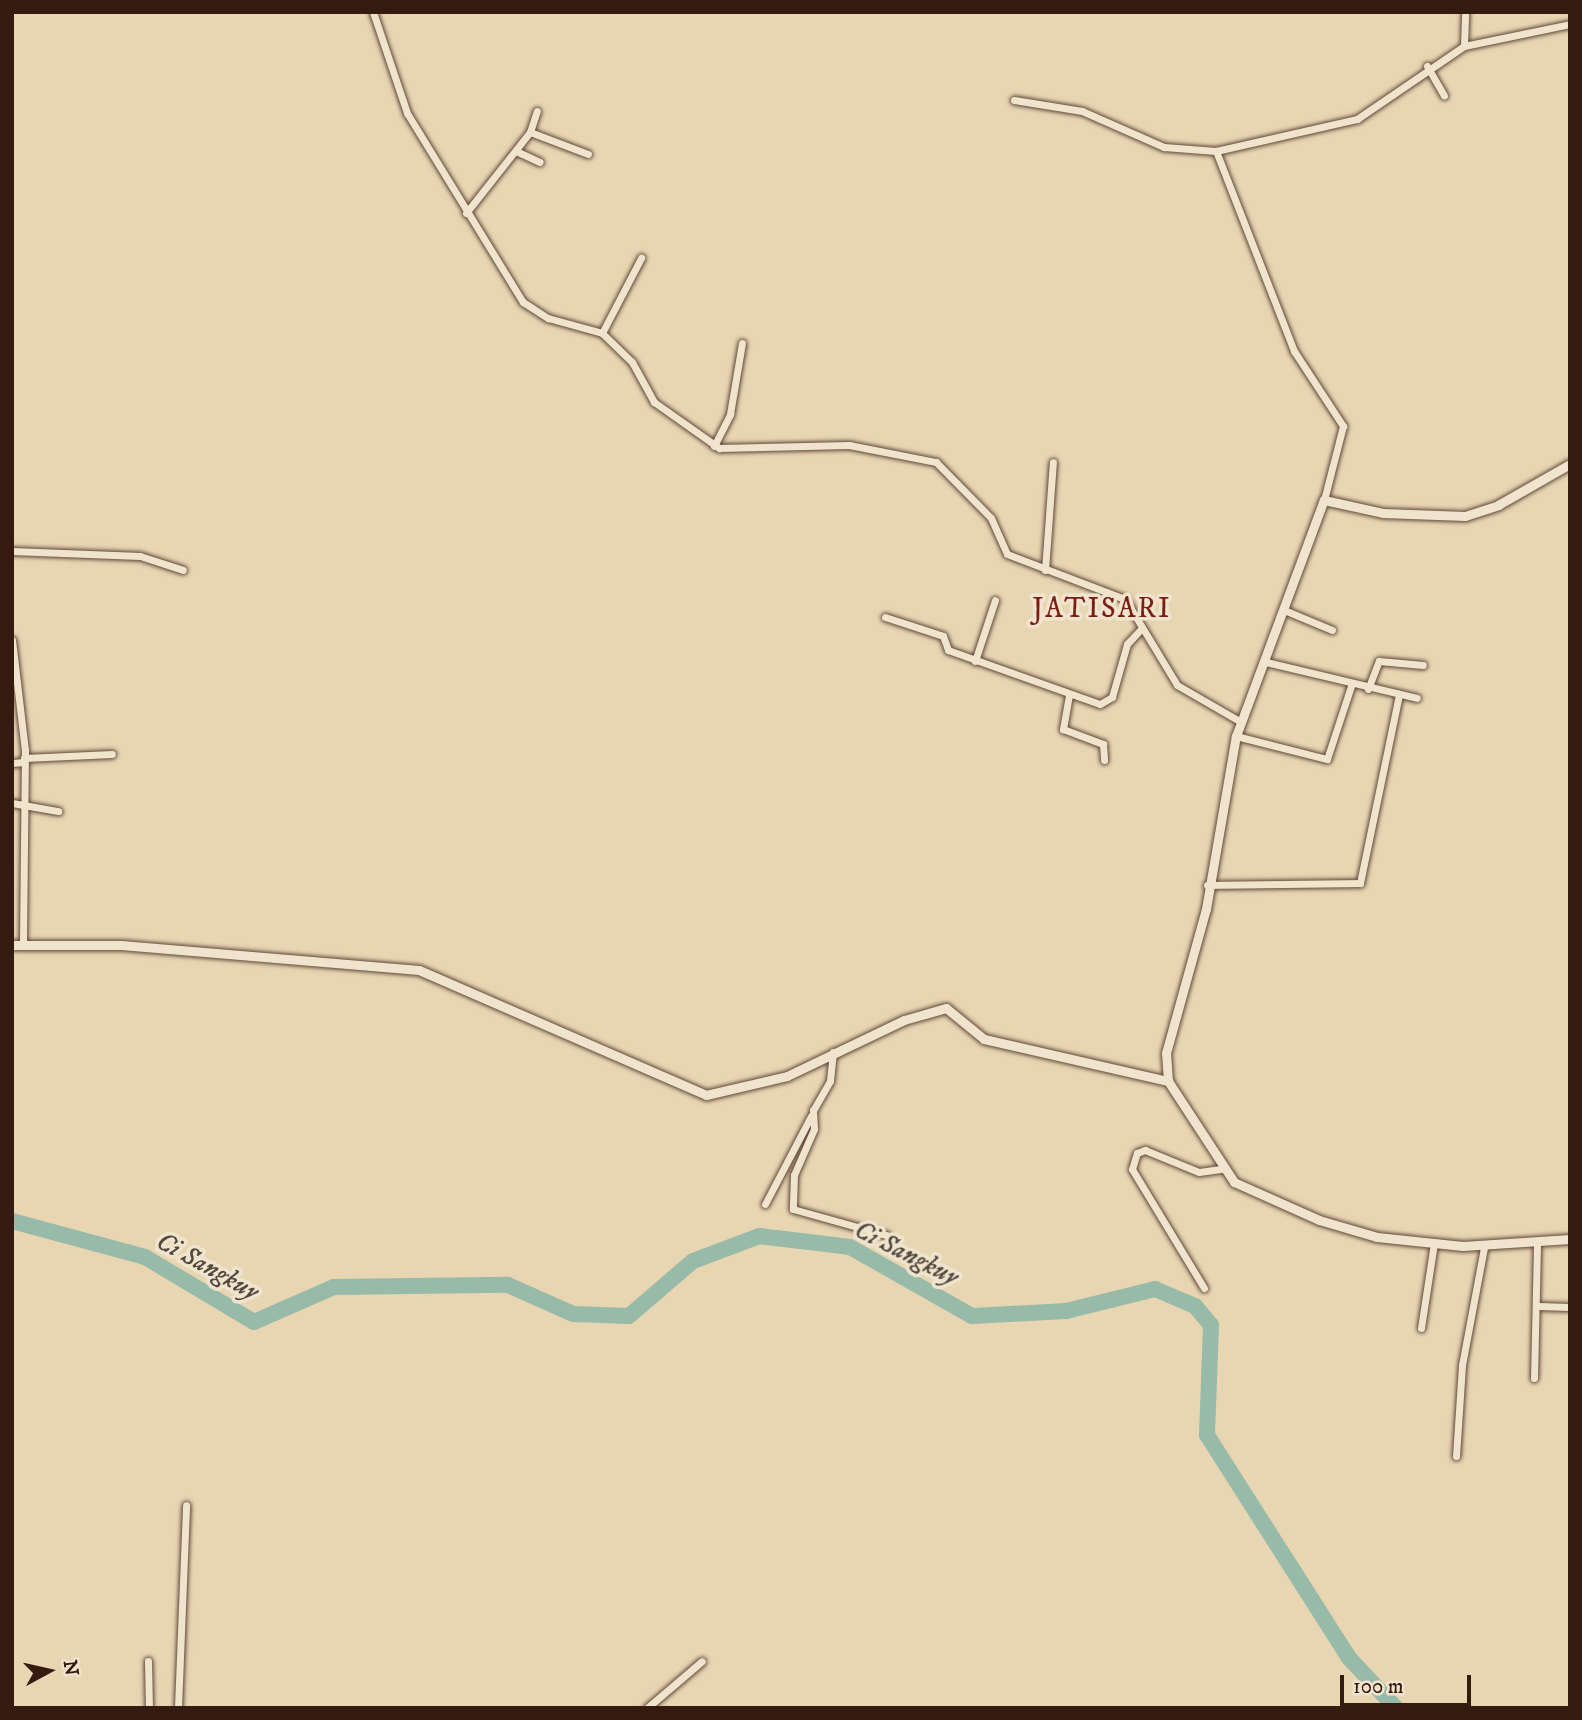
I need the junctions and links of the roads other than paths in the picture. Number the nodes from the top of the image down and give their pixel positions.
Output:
1 (373, 12) edge
2 (1465, 12) edge
3 (1570, 24) edge
4 (1464, 46) junction
5 (1427, 66) junction
6 (1444, 95) dead end
7 (1014, 100) dead end
8 (537, 111) dead end
9 (530, 132) junction
10 (516, 150) junction
11 (1216, 150) junction
12 (588, 154) dead end
13 (540, 162) dead end
14 (466, 213) junction
15 (641, 258) dead end
16 (602, 333) junction
17 (742, 343) dead end
18 (714, 446) junction
19 (1053, 462) dead end
20 (1570, 464) edge
21 (1324, 500) junction
22 (12, 551) edge
23 (183, 570) dead end
24 (1045, 570) junction
25 (995, 600) dead end
26 (1284, 610) junction
27 (885, 617) dead end
28 (1332, 630) dead end
29 (1139, 631) junction
30 (12, 640) edge
31 (14, 660) edge
32 (975, 661) junction
33 (1266, 662) junction
34 (1423, 665) dead end
35 (1351, 686) junction
36 (1368, 689) junction
37 (1399, 694) junction
38 (1069, 695) junction
39 (1417, 698) dead end
40 (1241, 722) junction
41 (1236, 736) junction
42 (112, 754) dead end
43 (24, 760) junction
44 (1104, 760) dead end
45 (12, 763) edge
46 (12, 803) edge
47 (23, 804) junction
48 (58, 811) dead end
49 (1207, 885) junction
50 (12, 945) edge
51 (23, 945) junction
52 (833, 1052) junction
53 (1168, 1081) junction
54 (811, 1116) junction
55 (1222, 1169) junction
56 (765, 1204) dead end
57 (886, 1236) dead end
58 (1570, 1239) edge
59 (1434, 1243) junction
60 (1537, 1243) junction
61 (1484, 1247) junction
62 (1204, 1288) dead end
63 (1538, 1306) junction
64 (1570, 1307) edge
65 (1421, 1328) dead end
66 (1534, 1378) dead end
67 (1456, 1456) dead end
68 (186, 1505) dead end
69 (148, 1661) dead end
70 (702, 1661) dead end
71 (149, 1708) edge
72 (177, 1708) edge
73 (647, 1708) edge

1 - 14 street
2 - 4 street
3 - 4 street
4 - 5 street
5 - 6 street
5 - 11 street
7 - 11 street
8 - 9 street
9 - 10 street
9 - 12 street
10 - 13 street
10 - 14 street
11 - 21 street
14 - 16 street
15 - 16 street
16 - 18 street
17 - 18 street
18 - 24 street
19 - 24 street
20 - 21 street
21 - 26 street
22 - 23 street
24 - 29 street
25 - 32 street
26 - 28 street
26 - 33 street
27 - 32 street
29 - 38 street
29 - 40 street
30 - 31 street
31 - 43 street
32 - 38 street
33 - 35 street
33 - 40 street
34 - 36 street
35 - 36 street
35 - 41 street
36 - 37 street
37 - 39 street
37 - 49 street
38 - 44 street
40 - 41 street
41 - 49 street
42 - 43 street
43 - 45 street
43 - 47 street
46 - 47 street
47 - 48 street
47 - 51 street
49 - 53 street
50 - 51 street
51 - 52 street
52 - 53 street
52 - 54 street
53 - 55 street
54 - 56 street
54 - 57 street
55 - 59 street
55 - 62 street
58 - 60 street
59 - 61 street
59 - 65 street
60 - 61 street
60 - 63 street
61 - 67 street
63 - 64 street
63 - 66 street
68 - 72 street
69 - 71 street
70 - 73 street

